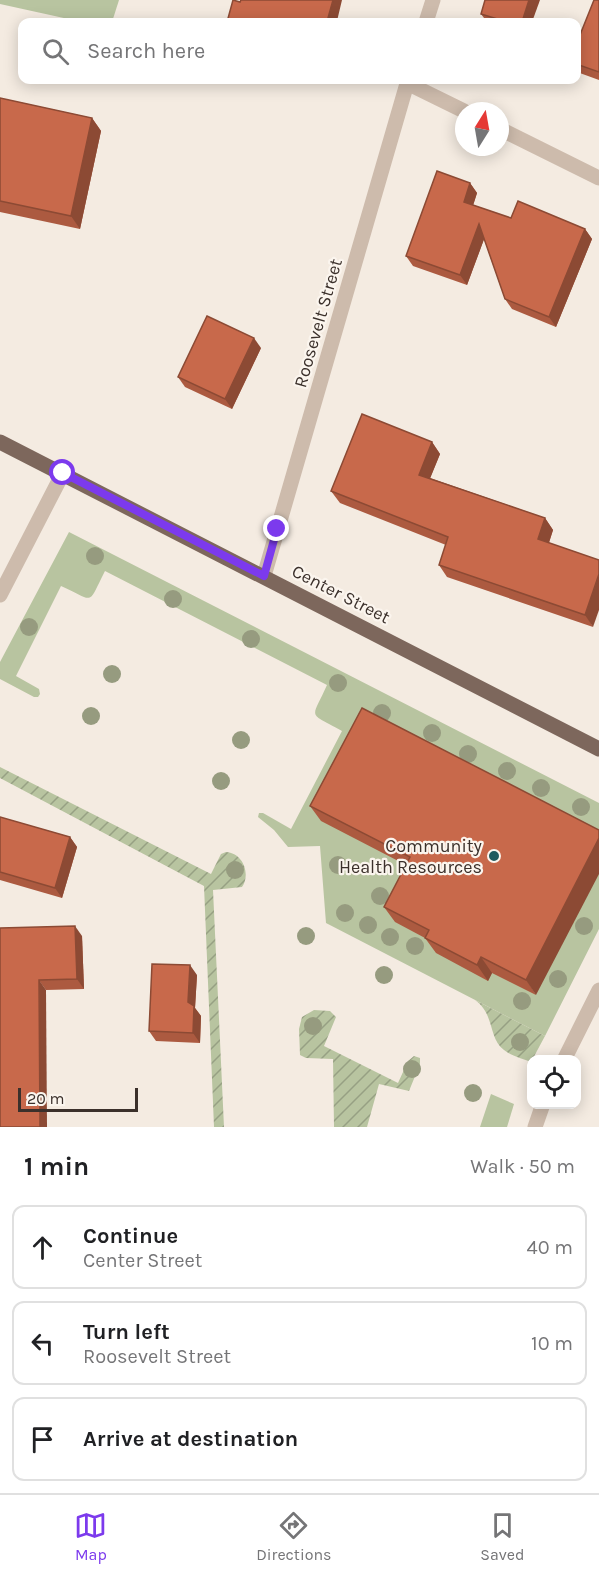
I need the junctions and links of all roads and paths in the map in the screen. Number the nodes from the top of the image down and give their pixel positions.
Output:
1 (433, 0) edge
2 (427, 18) edge
3 (407, 84) edge
4 (414, 84) edge
5 (455, 106) edge
6 (509, 133) edge
7 (599, 178) edge
8 (0, 442) edge
9 (63, 473) junction
10 (264, 576) junction
11 (0, 595) edge
12 (599, 749) edge
13 (599, 990) edge
14 (566, 1055) edge
15 (541, 1109) edge
16 (536, 1127) edge

1 - 2 street
3 - 10 street, Roosevelt Street
4 - 5 street
6 - 7 street
8 - 9 main road, Center Street
9 - 10 main road, Center Street
9 - 11 street
10 - 12 main road, Center Street
13 - 14 street
15 - 16 street

